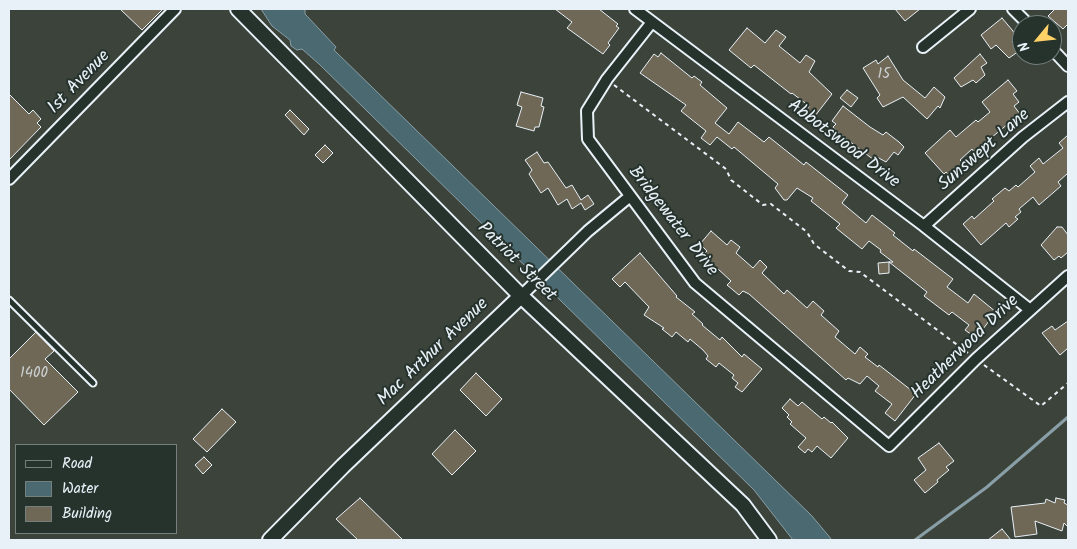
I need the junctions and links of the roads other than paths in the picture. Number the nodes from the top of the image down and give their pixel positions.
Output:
1 (175, 9) edge
2 (238, 9) edge
3 (635, 9) edge
4 (970, 9) edge
5 (652, 22) junction
6 (923, 47) dead end
7 (1068, 102) edge
8 (9, 179) edge
9 (629, 197) junction
10 (924, 226) junction
11 (1068, 276) edge
12 (521, 296) junction
13 (9, 300) edge
14 (1029, 310) junction
15 (93, 383) dead end
16 (889, 446) joint
17 (270, 540) edge
18 (770, 540) edge

1 - 8 street, 1st Avenue
2 - 12 main road, Patriot Street
3 - 5 street, Abbotswood Drive
4 - 6 street
5 - 9 street, Bridgewater Drive
5 - 10 street, Abbotswood Drive
7 - 10 street, Sunswept Lane
9 - 12 street, Mac Arthur Avenue
9 - 16 street, Bridgewater Drive
10 - 14 street, Abbotswood Drive
11 - 14 street, Heatherwood Drive
12 - 17 main road, Mac Arthur Avenue
12 - 18 main road, Patriot Street
13 - 15 lane
14 - 16 street, Heatherwood Drive

